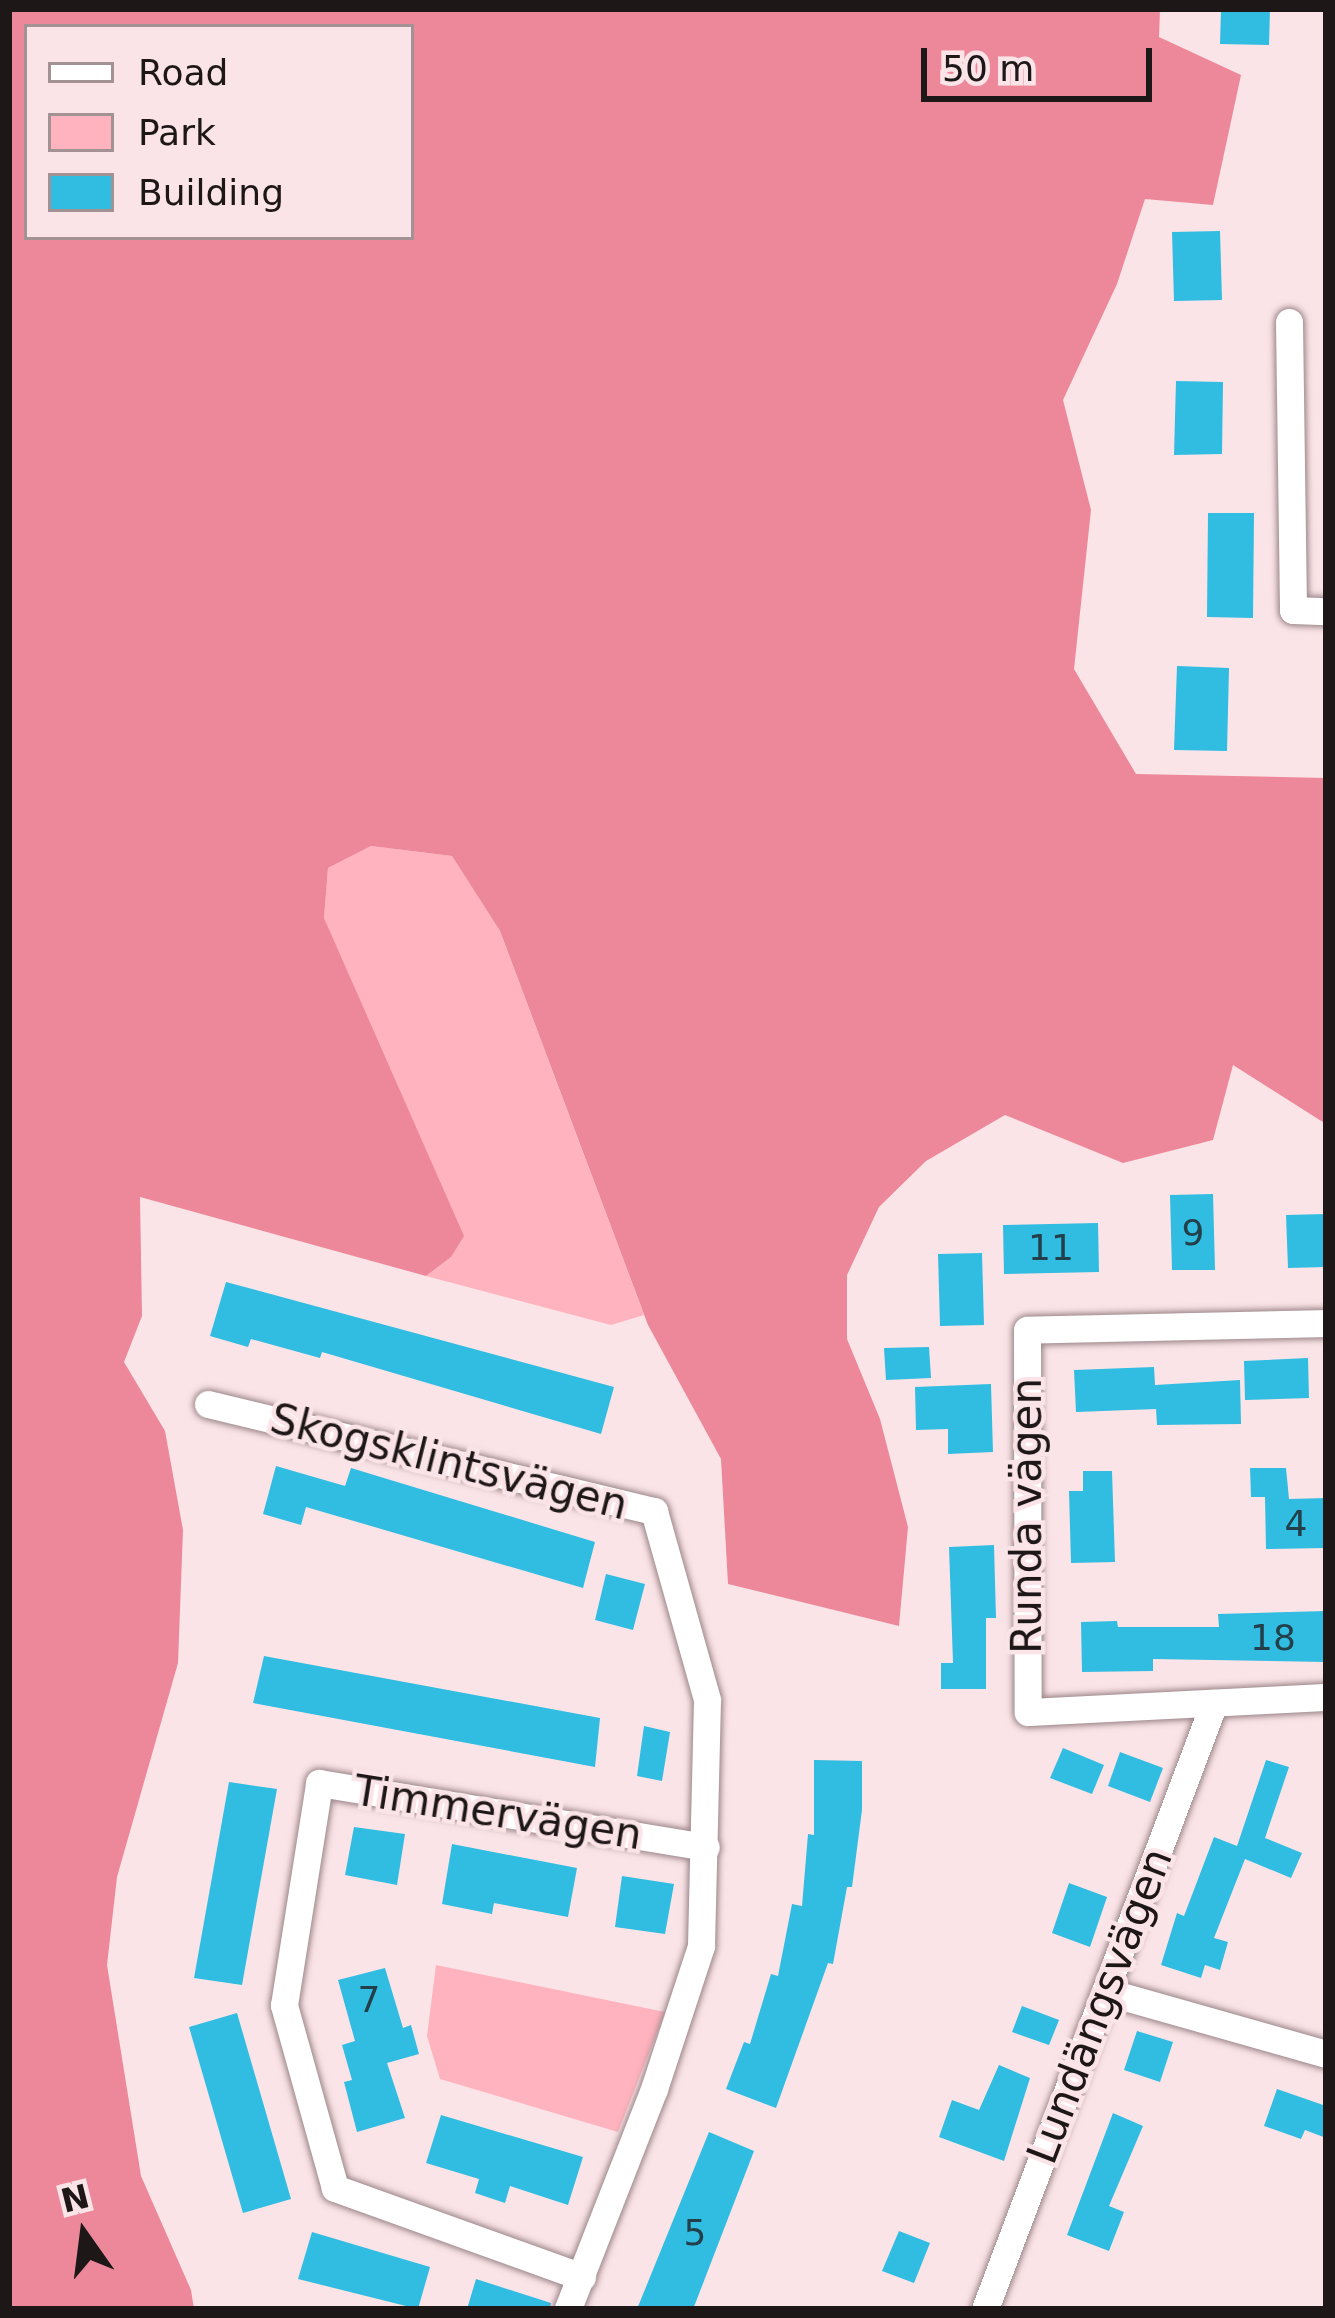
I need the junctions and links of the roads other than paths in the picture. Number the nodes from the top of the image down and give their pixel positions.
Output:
1 (1288, 322) dead end
2 (1326, 610) edge
3 (1326, 1323) edge
4 (208, 1404) dead end
5 (1326, 1697) edge
6 (1214, 1702) junction
7 (706, 1847) junction
8 (1107, 1992) junction
9 (1326, 2054) edge
10 (582, 2277) junction
11 (568, 2309) edge
12 (985, 2309) edge

1 - 2 street
3 - 6 street, Runda vägen
4 - 7 street, Skogsklintsvägen
5 - 6 street
6 - 8 street, Lundängsvägen
7 - 10 street, Skogsklintsvägen
7 - 10 street, Timmervägen
8 - 9 street
8 - 12 street, Lundängsvägen
10 - 11 street, Skogsklintsvägen

